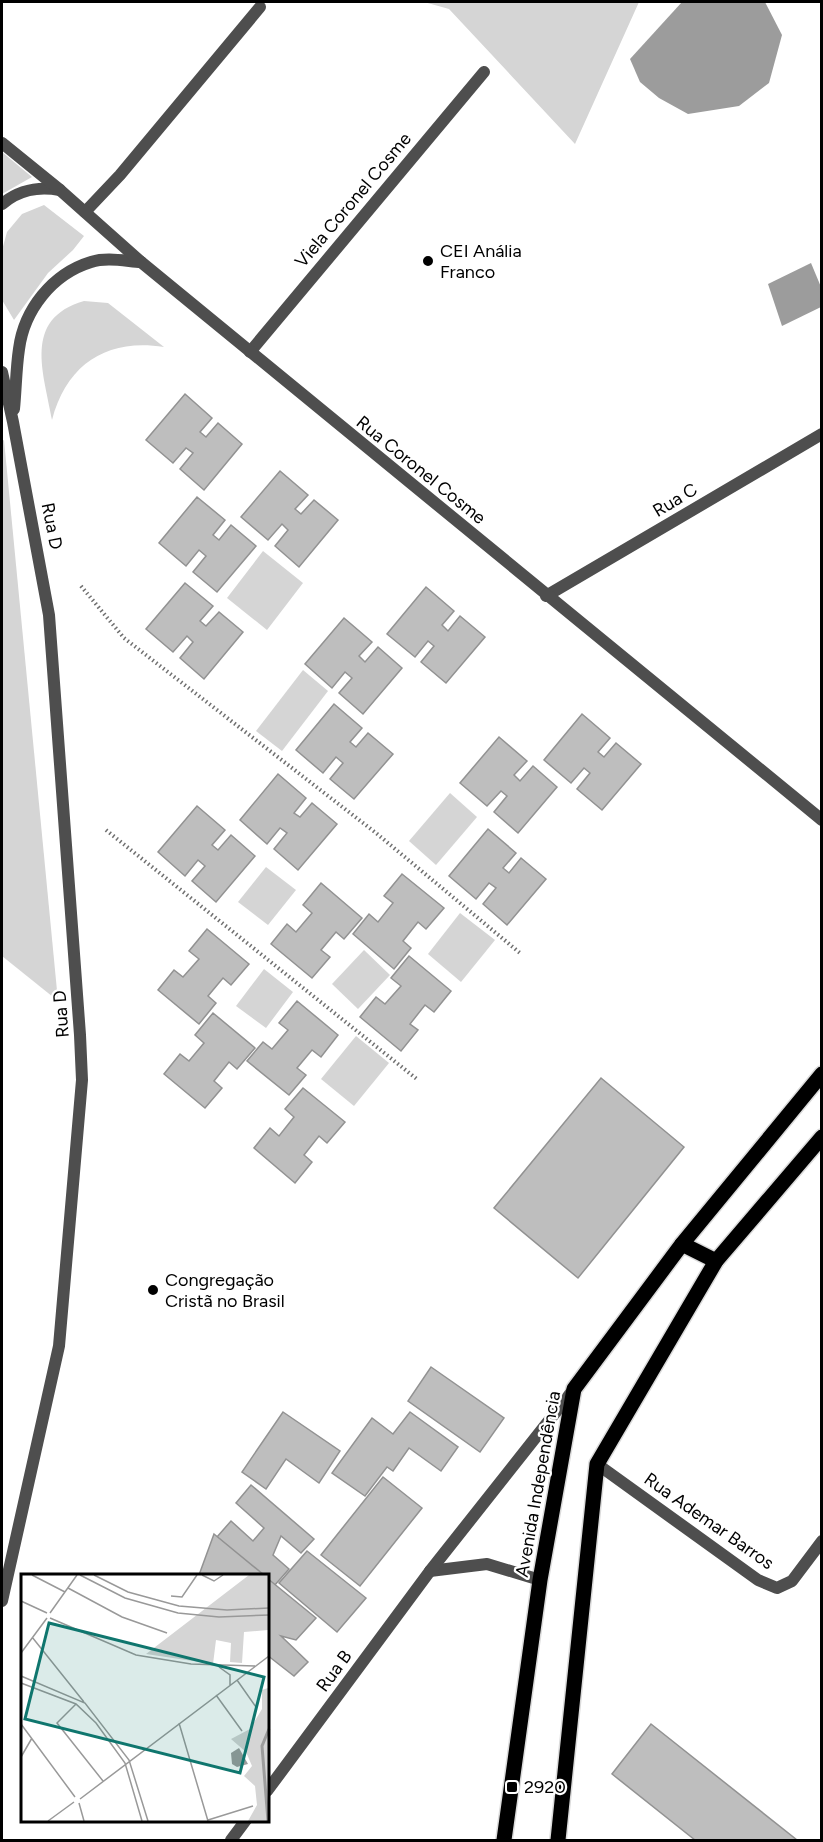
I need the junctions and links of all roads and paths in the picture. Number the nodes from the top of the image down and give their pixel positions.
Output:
1 (260, 7) dead end
2 (484, 72) dead end
3 (2, 143) edge
4 (60, 190) junction
5 (2, 204) edge
6 (85, 212) junction
7 (141, 262) junction
8 (250, 352) junction
9 (2, 372) edge
10 (13, 422) junction
11 (822, 434) edge
12 (81, 586) dead end
13 (546, 596) junction
14 (822, 820) edge
15 (106, 830) dead end
16 (520, 953) dead end
17 (822, 1074) edge
18 (418, 1080) dead end
19 (822, 1137) edge
20 (682, 1245) junction
21 (716, 1261) junction
22 (574, 1389) junction
23 (597, 1464) junction
24 (822, 1541) edge
25 (430, 1571) junction
26 (540, 1580) junction
27 (2, 1601) edge
28 (268, 1790) edge
29 (245, 1821) edge
30 (231, 1840) edge
31 (504, 1840) edge
32 (558, 1840) edge

1 - 6 street
2 - 8 street, Viela Coronel Cosme
3 - 4 street, Rua Coronel Cosme
4 - 5 street
4 - 6 street, Rua Coronel Cosme
6 - 7 street, Rua Coronel Cosme
7 - 8 street, Rua Coronel Cosme
7 - 10 street, Rua D
8 - 13 street, Rua Coronel Cosme
9 - 10 street, Rua D
10 - 27 street, Rua D
11 - 13 street, Rua C
12 - 16 path
13 - 14 street, Rua Coronel Cosme
15 - 18 path
17 - 20 main road, Avenida Independência
19 - 21 main road
20 - 21 main road
20 - 22 main road, Avenida Independência
21 - 23 main road
22 - 25 street, Rua B
22 - 26 main road, Avenida Independência
23 - 24 street, Rua Ademar Barros
23 - 32 main road
25 - 26 street
25 - 28 street, Rua B
26 - 31 main road, Avenida Independência
29 - 30 street

